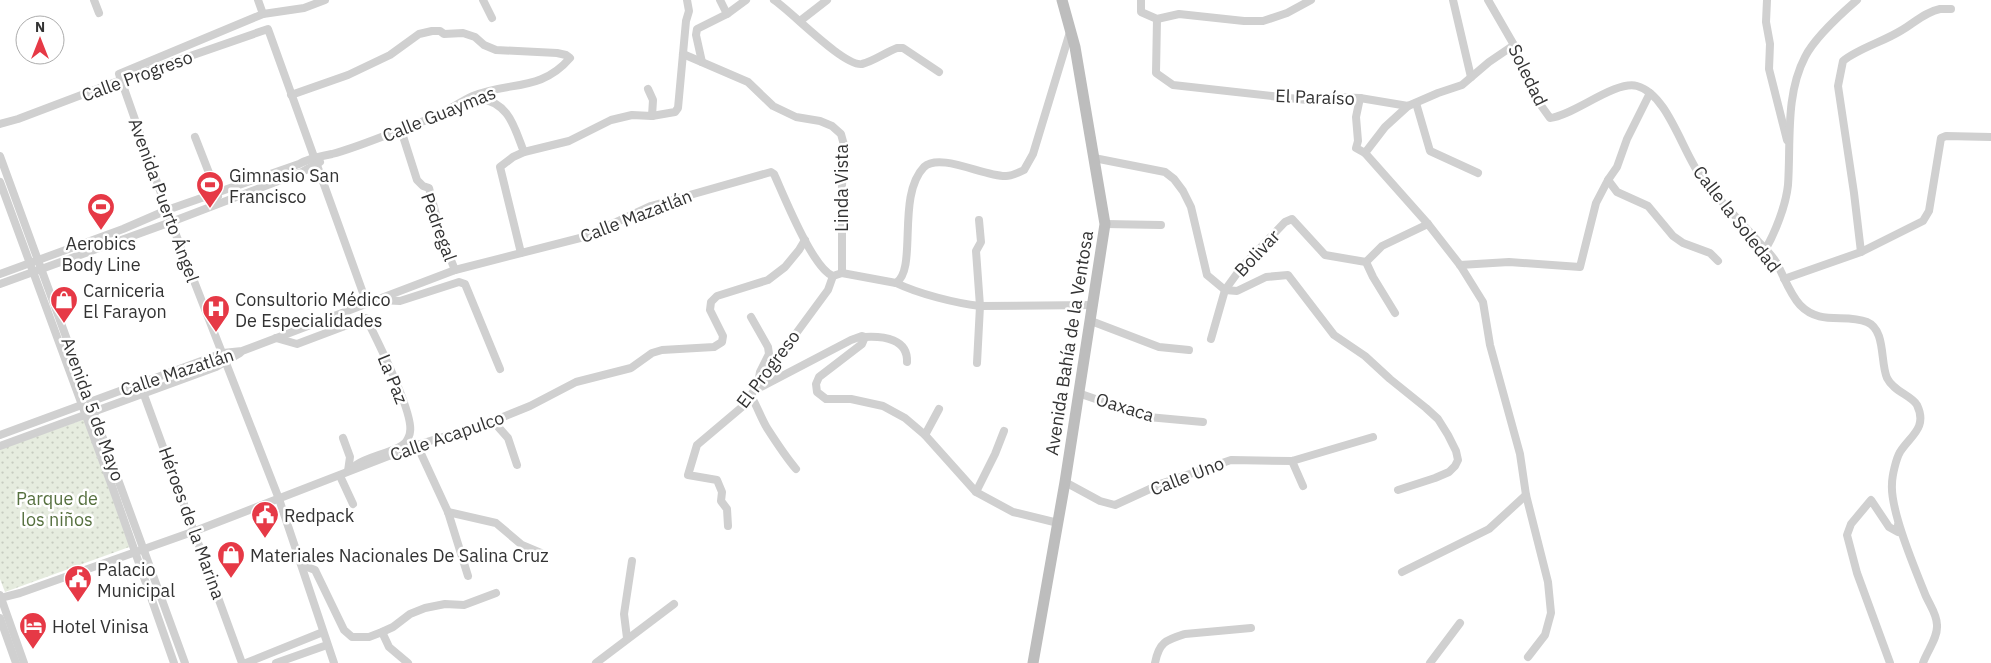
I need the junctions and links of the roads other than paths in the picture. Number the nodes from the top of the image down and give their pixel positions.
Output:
1 (94, 0) edge
2 (258, 0) edge
3 (326, 0) edge
4 (483, 0) edge
5 (687, 0) edge
6 (720, 0) edge
7 (746, 0) edge
8 (774, 0) edge
9 (827, 0) edge
10 (1062, 0) edge
11 (1141, 0) edge
12 (1311, 0) edge
13 (1453, 0) edge
14 (1488, 0) edge
15 (1768, 0) edge
16 (1857, 0) edge
17 (1951, 9) dead end
18 (99, 13) dead end
19 (263, 14) junction
20 (727, 14) junction
21 (492, 18) dead end
22 (1157, 19) junction
23 (800, 21) junction
24 (1070, 32) junction
25 (1514, 45) junction
26 (683, 54) junction
27 (702, 62) junction
28 (938, 72) dead end
29 (120, 77) junction
30 (1471, 77) junction
31 (648, 89) dead end
32 (1650, 93) junction
33 (291, 94) junction
34 (474, 96) junction
35 (1360, 98) junction
36 (1416, 103) junction
37 (1408, 106) junction
38 (652, 116) junction
39 (2, 122) edge
40 (401, 130) junction
41 (195, 137) dead end
42 (1991, 137) edge
43 (1789, 147) junction
44 (524, 152) junction
45 (1365, 153) junction
46 (0, 156) edge
47 (1094, 158) junction
48 (315, 160) junction
49 (1478, 173) dead end
50 (1608, 180) junction
51 (0, 182) edge
52 (217, 193) junction
53 (222, 203) junction
54 (167, 210) junction
55 (979, 220) dead end
56 (171, 222) junction
57 (1105, 224) junction
58 (1428, 224) junction
59 (1161, 225) dead end
60 (805, 240) junction
61 (1765, 250) junction
62 (1861, 252) junction
63 (521, 253) junction
64 (38, 260) junction
65 (1718, 261) dead end
66 (1366, 262) junction
67 (30, 264) junction
68 (1460, 265) junction
69 (41, 269) junction
70 (455, 270) junction
71 (33, 272) junction
72 (842, 273) junction
73 (0, 274) edge
74 (833, 276) junction
75 (1784, 279) junction
76 (896, 283) junction
77 (0, 284) edge
78 (1225, 290) junction
79 (378, 300) junction
80 (367, 304) junction
81 (1092, 305) junction
82 (980, 306) junction
83 (1396, 314) dead end
84 (751, 318) dead end
85 (1091, 321) junction
86 (865, 337) junction
87 (276, 338) junction
88 (1211, 339) dead end
89 (1190, 350) dead end
90 (242, 351) junction
91 (223, 353) junction
92 (226, 362) junction
93 (907, 362) dead end
94 (977, 363) dead end
95 (500, 370) dead end
96 (140, 384) junction
97 (757, 389) junction
98 (144, 393) junction
99 (1078, 393) junction
100 (751, 396) junction
101 (90, 402) junction
102 (82, 405) junction
103 (940, 409) dead end
104 (94, 412) junction
105 (86, 415) junction
106 (493, 421) junction
107 (1203, 422) dead end
108 (1004, 430) dead end
109 (0, 435) edge
110 (926, 435) junction
111 (1373, 437) dead end
112 (343, 438) dead end
113 (417, 445) junction
114 (0, 446) edge
115 (1292, 461) junction
116 (518, 465) dead end
117 (796, 469) dead end
118 (348, 470) junction
119 (340, 476) junction
120 (1065, 482) junction
121 (1303, 486) dead end
122 (1398, 490) dead end
123 (976, 492) junction
124 (1526, 496) junction
125 (279, 499) junction
126 (353, 504) dead end
127 (448, 512) junction
128 (1897, 518) junction
129 (1058, 523) junction
130 (728, 526) dead end
131 (195, 531) junction
132 (145, 549) junction
133 (136, 552) junction
134 (541, 553) dead end
135 (632, 561) dead end
136 (302, 565) junction
137 (1402, 572) dead end
138 (468, 576) dead end
139 (20, 593) junction
140 (496, 593) dead end
141 (0, 597) edge
142 (674, 604) dead end
143 (2, 607) edge
144 (0, 618) edge
145 (1460, 623) dead end
146 (172, 628) junction
147 (1251, 628) dead end
148 (162, 631) junction
149 (323, 632) junction
150 (382, 632) junction
151 (627, 638) junction
152 (327, 644) junction
153 (1528, 658) dead end
154 (16, 663) edge
155 (24, 663) edge
156 (174, 663) edge
157 (186, 663) edge
158 (244, 663) edge
159 (276, 663) edge
160 (334, 663) edge
161 (408, 663) edge
162 (596, 663) edge
163 (1034, 663) edge
164 (1156, 663) edge
165 (1430, 663) edge
166 (1890, 663) edge
167 (1922, 663) edge

1 - 18 street
2 - 19 street
3 - 19 street, Calle Progreso
4 - 21 street
5 - 26 street
6 - 20 street
7 - 20 street
8 - 23 street
9 - 23 street
10 - 24 main road, Avenida Bahía de la Ventosa
11 - 22 street
12 - 22 street
13 - 30 street
14 - 25 street, Soledad
15 - 43 street
16 - 43 street
17 - 62 street
19 - 29 street, Calle Progreso
20 - 27 street
22 - 35 street, El Paraíso
23 - 28 street
24 - 47 main road, Avenida Bahía de la Ventosa
24 - 76 street
25 - 30 street
25 - 32 street, Soledad
26 - 27 street, Linda Vista
26 - 38 street
27 - 72 street, Linda Vista
29 - 33 street, Calle Progreso
29 - 39 street, Calle Progreso
29 - 54 street, Avenida Puerto Ángel
30 - 36 street
31 - 38 street
32 - 50 street
32 - 61 street, Calle la Soledad
33 - 34 street, Calle Guaymas
33 - 48 street
34 - 40 street, Calle Guaymas
34 - 44 street
35 - 37 street, El Paraíso
35 - 45 street
36 - 37 street
36 - 49 street
37 - 45 street
38 - 44 street
40 - 48 street, Calle Guaymas
40 - 70 street, Pedregal
41 - 52 street
42 - 62 street
43 - 61 street
44 - 63 street
45 - 58 street
46 - 64 street, Avenida 5 de Mayo
47 - 57 main road, Avenida Bahía de la Ventosa
47 - 78 street
48 - 52 street, Calle Guaymas
48 - 53 street, Calle Guaymas
48 - 80 street
50 - 65 street
50 - 68 street
51 - 67 street, Avenida 5 de Mayo
52 - 53 street
52 - 54 street, Calle Guaymas
53 - 56 street, Calle Guaymas
54 - 56 street, Avenida Puerto Ángel
54 - 64 street, Calle Guaymas
55 - 82 street
56 - 69 street, Calle Guaymas
56 - 91 street, Avenida Puerto Ángel
57 - 59 street
57 - 81 main road, Avenida Bahía de la Ventosa
58 - 66 street
58 - 68 street
60 - 63 street, Calle Mazatlán
60 - 74 street, Calle Mazatlán
60 - 106 street, Calle Acapulco
61 - 75 street, Calle la Soledad
62 - 75 street
63 - 70 street, Calle Mazatlán
64 - 67 street, Calle Guaymas
64 - 69 street, Avenida 5 de Mayo
66 - 78 street, Bolivar
66 - 83 street
67 - 71 street, Avenida 5 de Mayo
67 - 73 street, Calle Guaymas
68 - 124 street
69 - 71 street, Calle Guaymas
69 - 101 street, Avenida 5 de Mayo
70 - 79 street, Calle Mazatlán
71 - 77 street, Calle Guaymas
71 - 102 street, Avenida 5 de Mayo
72 - 74 street
72 - 76 street
74 - 97 street, El Progreso
75 - 128 street, Calle la Soledad
76 - 82 street
78 - 88 street
78 - 122 street
79 - 80 street, Calle Mazatlán
79 - 95 street, Calle Mazatlán
80 - 87 street, Calle Mazatlán
81 - 82 street
81 - 85 main road, Avenida Bahía de la Ventosa
82 - 94 street
84 - 97 street
85 - 89 street
85 - 99 main road, Avenida Bahía de la Ventosa
86 - 93 street
86 - 97 street
86 - 110 street
87 - 90 street, Calle Mazatlán
87 - 118 street, La Paz
90 - 91 street, Calle Mazatlán
90 - 92 street, Calle Mazatlán
91 - 92 street, Avenida Puerto Ángel
91 - 96 street, Calle Mazatlán
92 - 98 street, Calle Mazatlán
92 - 125 street, Avenida Puerto Ángel
96 - 98 street, Héroes de la Marina
96 - 101 street, Calle Mazatlán
97 - 100 street, El Progreso
98 - 104 street, Calle Mazatlán
98 - 131 street, Héroes de la Marina
99 - 107 street, Oaxaca
99 - 120 main road, Avenida Bahía de la Ventosa
100 - 117 street
100 - 130 street, El Progreso
101 - 102 street, Calle Mazatlán
101 - 104 street, Avenida 5 de Mayo
102 - 105 street, Avenida 5 de Mayo
102 - 109 street, Calle Mazatlán
103 - 110 street
104 - 105 street, Calle Mazatlán
104 - 132 street, Avenida 5 de Mayo
105 - 114 street, Calle Mazatlán
105 - 133 street, Avenida 5 de Mayo
106 - 113 street, Calle Acapulco
106 - 116 street
108 - 123 street
110 - 123 street
111 - 115 street, Calle Uno
112 - 118 street
113 - 118 street, Calle Acapulco
113 - 127 street
115 - 120 street, Calle Uno
115 - 121 street
118 - 119 street, Calle Acapulco
119 - 125 street, Calle Acapulco
119 - 126 street
120 - 129 main road, Avenida Bahía de la Ventosa
123 - 129 street
124 - 137 street
124 - 153 street
125 - 131 street, Calle Acapulco
125 - 136 street, Avenida Puerto Ángel
127 - 134 street
127 - 138 street
128 - 166 street
128 - 167 street, Calle la Soledad
129 - 163 main road, Avenida Bahía de la Ventosa
131 - 132 street, Calle Acapulco
131 - 158 street, Héroes de la Marina
132 - 133 street, Calle Acapulco
132 - 146 street, Avenida 5 de Mayo
133 - 139 street, Calle Acapulco
133 - 148 street, Avenida 5 de Mayo
135 - 151 street
136 - 149 street, Avenida Puerto Ángel
136 - 150 street
139 - 141 street, Calle Acapulco
139 - 143 street, Calle Acapulco
140 - 150 street
141 - 143 street
142 - 151 street
143 - 155 street
144 - 154 street
145 - 165 street
146 - 148 street
146 - 157 street, Avenida 5 de Mayo
147 - 164 street
148 - 156 street, Avenida 5 de Mayo
149 - 152 street, Avenida Puerto Ángel
149 - 158 street
150 - 161 street
151 - 162 street
152 - 159 street
152 - 160 street, Avenida Puerto Ángel

